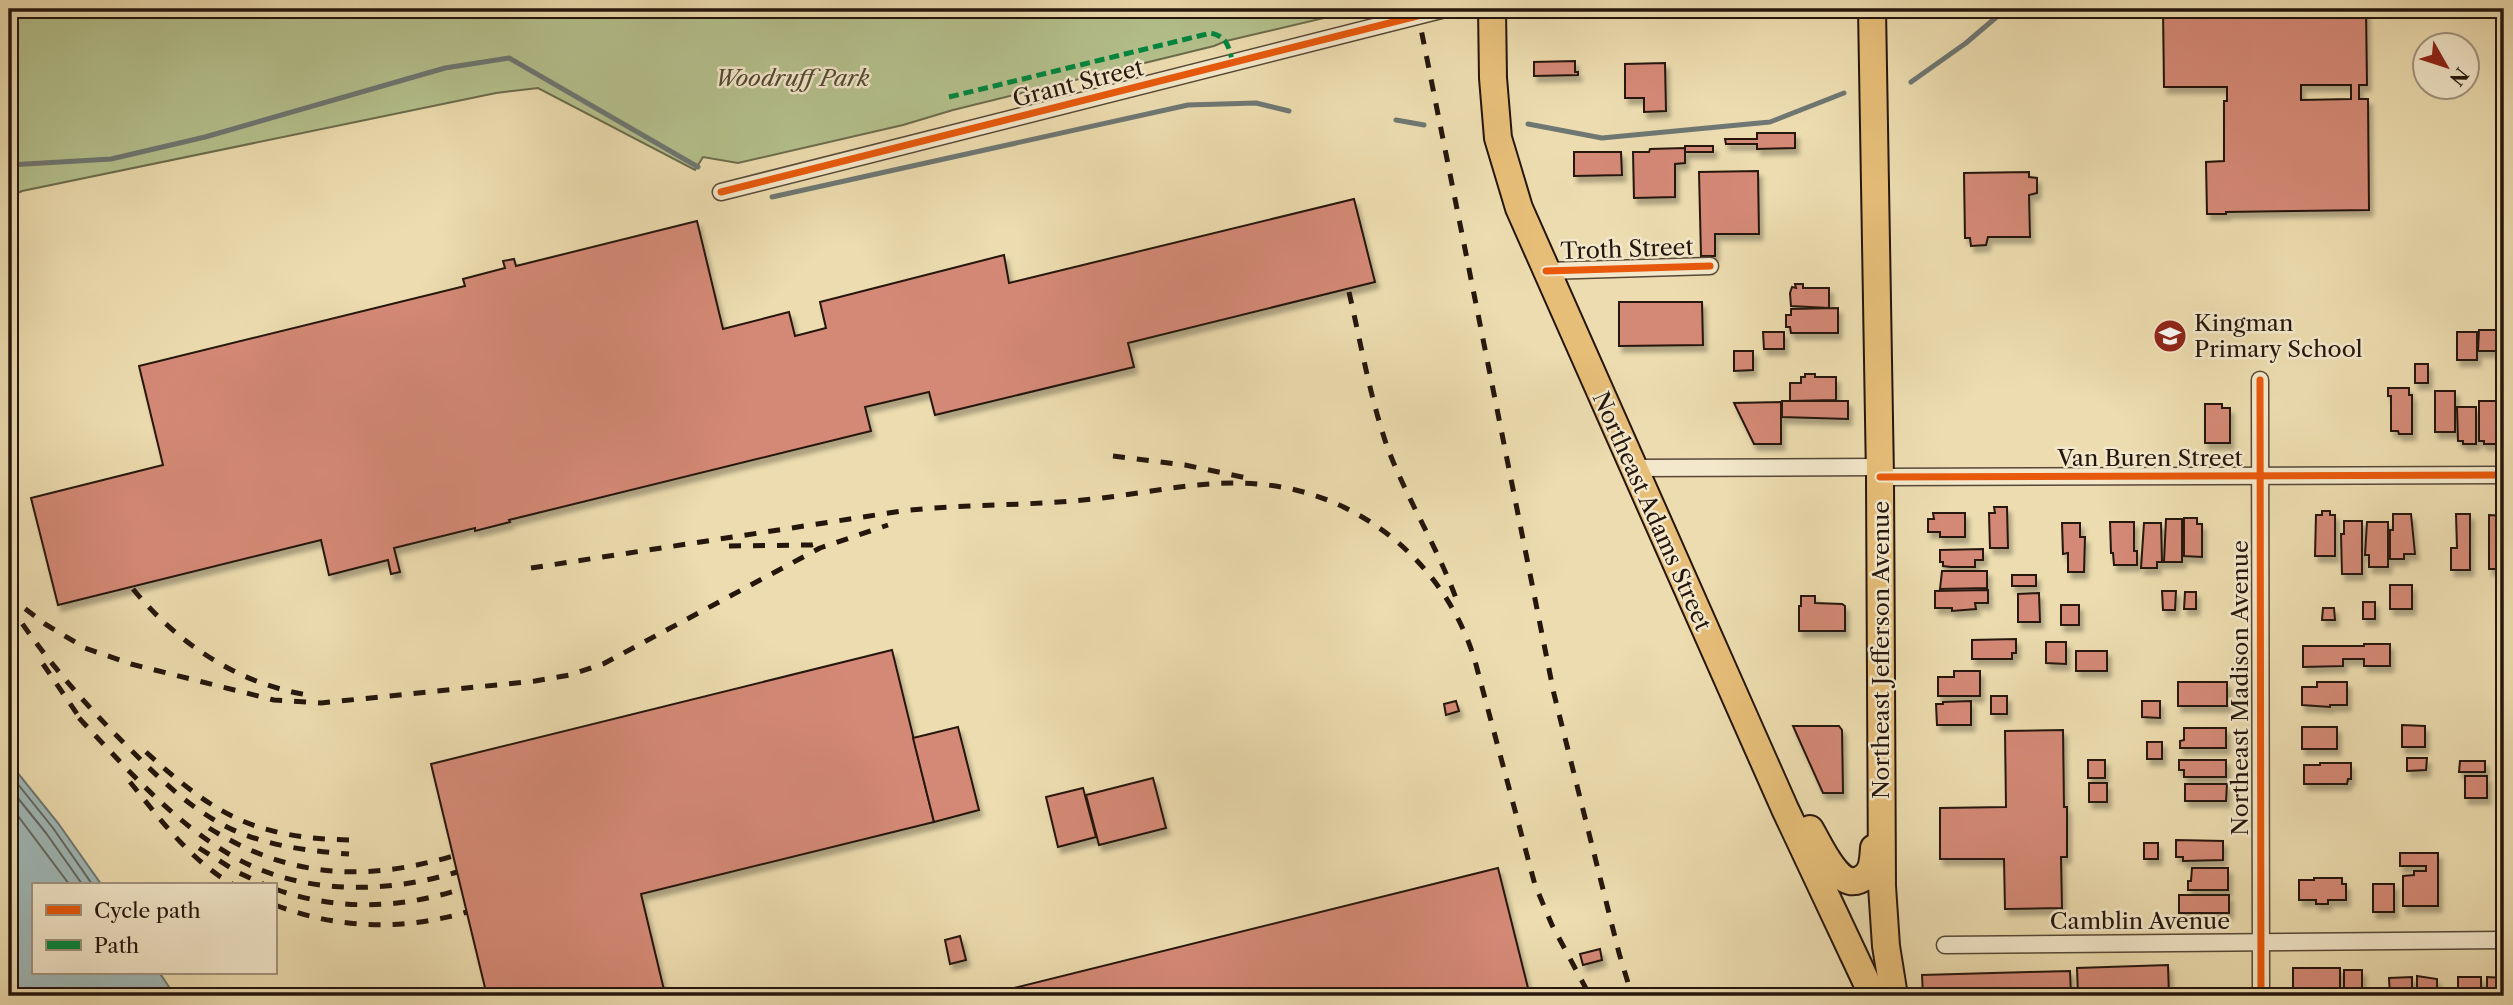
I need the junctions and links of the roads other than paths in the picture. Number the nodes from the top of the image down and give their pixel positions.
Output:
1 (1445, 9) edge
2 (1492, 9) edge
3 (1872, 9) edge
4 (721, 192) dead end
5 (1710, 266) dead end
6 (1546, 271) junction
7 (2260, 380) dead end
8 (1633, 468) junction
9 (1880, 472) junction
10 (2504, 475) edge
11 (2259, 477) junction
12 (1731, 688) junction
13 (1881, 699) junction
14 (2504, 940) edge
15 (2260, 943) junction
16 (1945, 945) dead end
17 (1872, 996) edge
18 (1894, 996) edge
19 (2261, 996) edge

1 - 4 street, Grant Street
2 - 6 main road, Northeast Adams Street
3 - 9 main road, Northeast Jefferson Avenue
5 - 6 street, Troth Street
6 - 8 main road, Northeast Adams Street
7 - 11 street, Northeast Madison Avenue
8 - 9 street, Van Buren Street
8 - 12 main road, Northeast Adams Street
9 - 11 street, Van Buren Street
9 - 13 main road, Northeast Jefferson Avenue
10 - 11 street, Van Buren Street
11 - 15 street, Northeast Madison Avenue
12 - 13 main road
12 - 17 main road, Northeast Adams Street
13 - 18 main road, Northeast Jefferson Avenue
14 - 15 street, Camblin Avenue
15 - 16 street, Camblin Avenue
15 - 19 street, Northeast Madison Avenue

